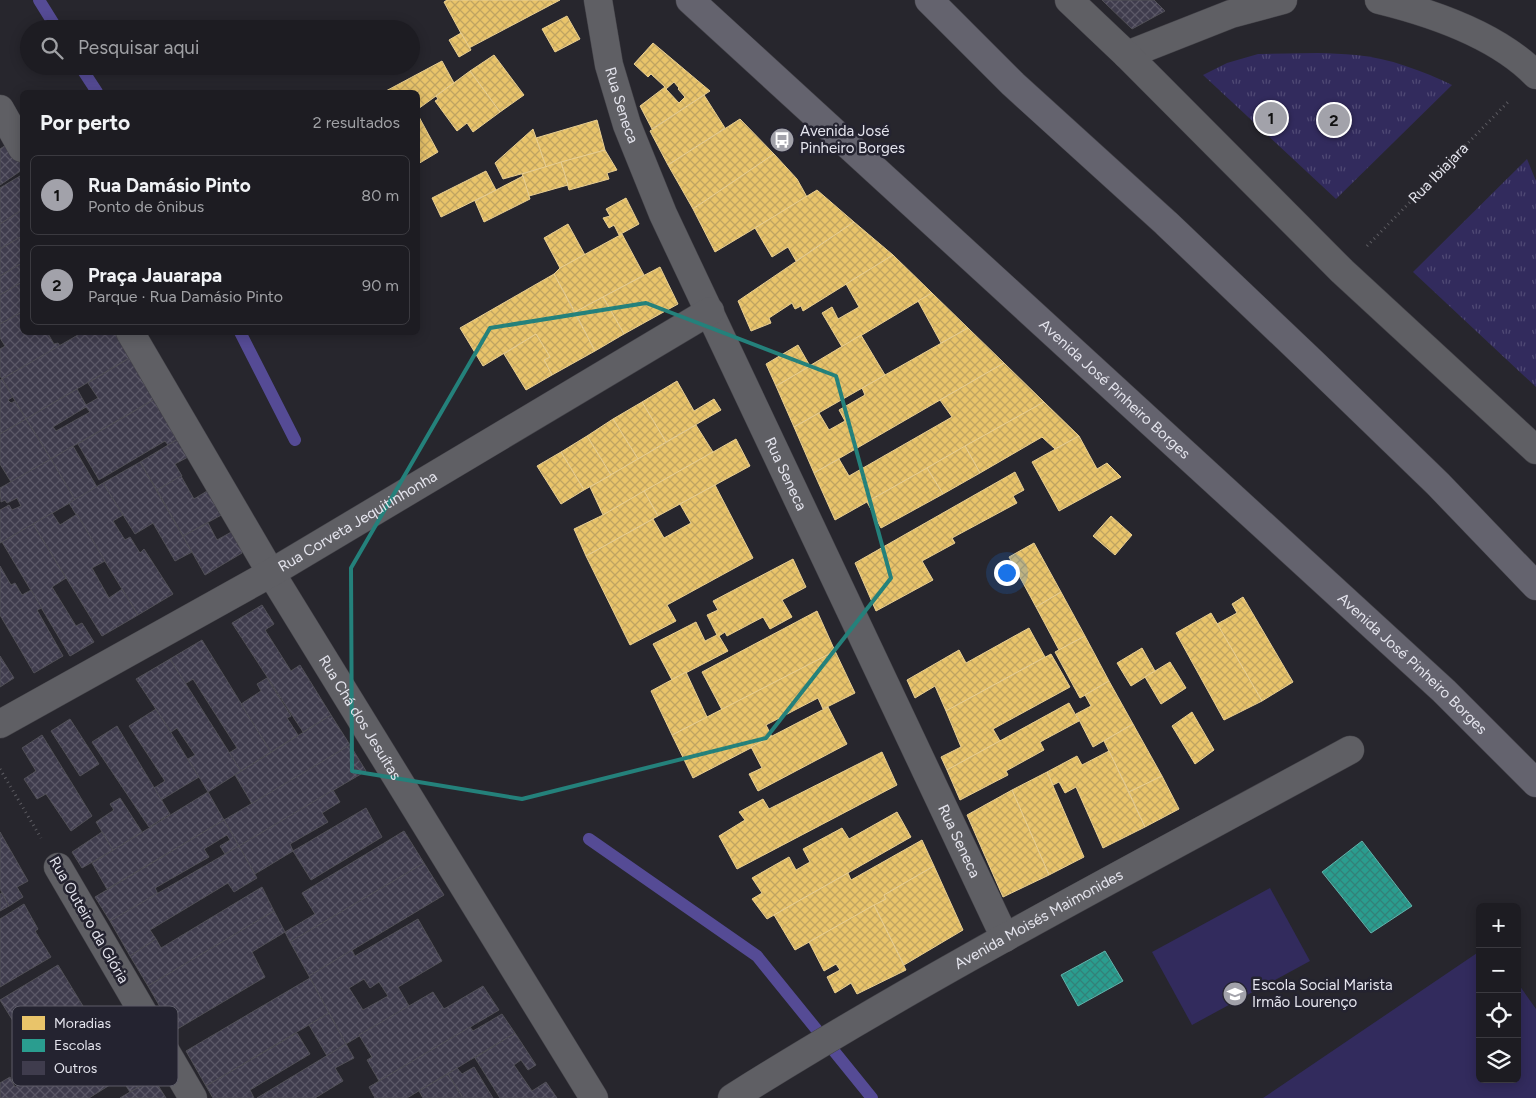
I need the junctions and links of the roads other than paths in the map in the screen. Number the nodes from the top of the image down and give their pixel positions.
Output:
1 (598, 0) edge
2 (690, 0) edge
3 (929, 0) edge
4 (1069, 0) edge
5 (1283, 0) edge
6 (1379, 0) edge
7 (1127, 55) junction
8 (1536, 74) edge
9 (0, 110) edge
10 (20, 145) edge
11 (710, 311) junction
12 (132, 335) edge
13 (1536, 450) edge
14 (271, 572) junction
15 (1536, 586) edge
16 (0, 724) edge
17 (1350, 750) dead end
18 (1536, 783) edge
19 (58, 866) road end
20 (1006, 938) junction
21 (139, 1006) edge
22 (178, 1072) edge
23 (193, 1098) edge
24 (594, 1098) edge
25 (732, 1098) edge

1 - 11 street, Rua Seneca
2 - 18 main road, Avenida José Pinheiro Borges
3 - 15 main road
4 - 7 street
5 - 7 street
6 - 8 street
7 - 13 street
9 - 10 street
11 - 14 street, Rua Corveta Jequitinhonha
11 - 20 street, Rua Seneca
12 - 14 street, Rua Chá dos Jesuítas
14 - 16 street, Rua Corveta Jequitinhonha
14 - 24 street, Rua Chá dos Jesuítas
17 - 20 street, Avenida Moisés Maimonides
19 - 21 street, Rua Outeiro da Glória
20 - 25 street, Avenida Moisés Maimonides
22 - 23 street, Rua Outeiro da Glória

